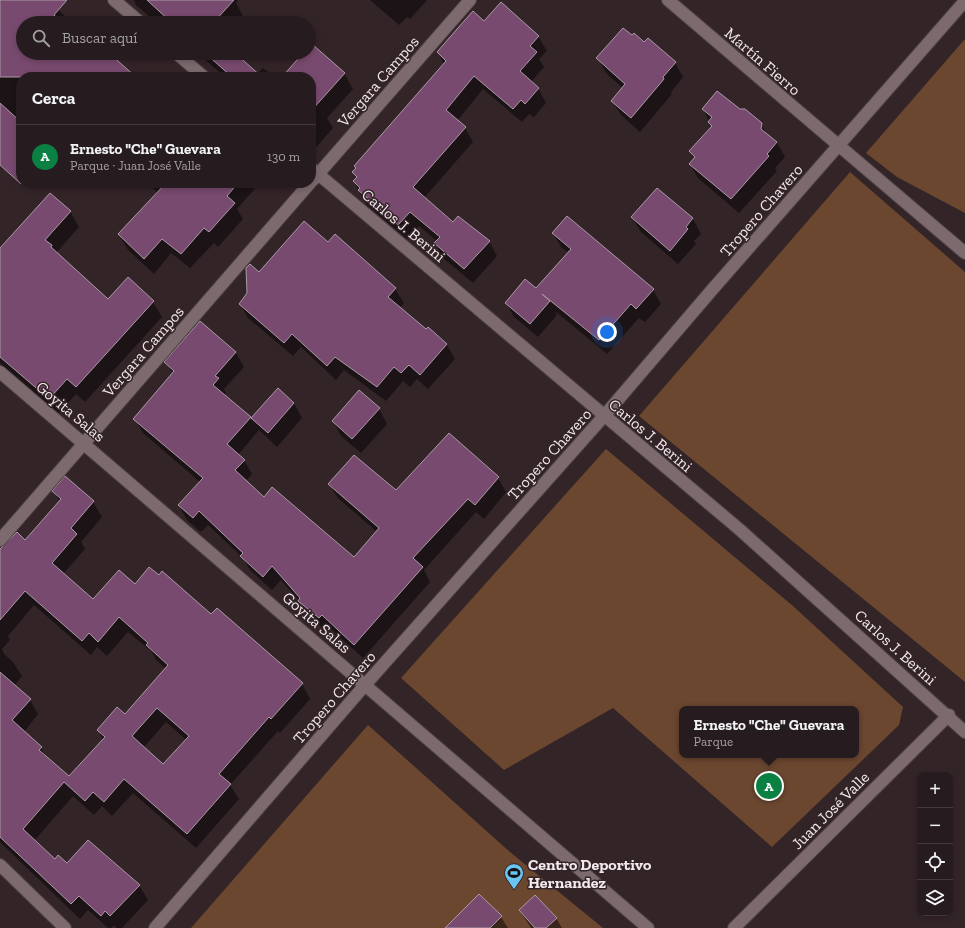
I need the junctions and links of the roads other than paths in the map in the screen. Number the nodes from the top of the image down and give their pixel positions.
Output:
1 (114, 0) edge
2 (470, 0) edge
3 (668, 0) edge
4 (965, 1) edge
5 (133, 16) edge
6 (184, 60) edge
7 (198, 72) edge
8 (838, 146) junction
9 (316, 174) edge
10 (316, 179) edge
11 (303, 188) edge
12 (965, 253) edge
13 (0, 372) edge
14 (604, 416) junction
15 (84, 442) junction
16 (0, 540) edge
17 (366, 685) junction
18 (949, 716) junction
19 (965, 732) edge
20 (0, 865) edge
21 (65, 928) edge
22 (156, 928) edge
23 (648, 928) edge
24 (734, 928) edge

1 - 5 street
2 - 9 street, Vergara Campos
3 - 8 street, Martín Fierro
4 - 8 street, Tropero Chavero
6 - 7 street
8 - 12 street, Martín Fierro
8 - 14 street, Tropero Chavero
10 - 14 street, Carlos J. Berini
11 - 15 street, Vergara Campos
13 - 15 street, Goyita Salas
14 - 17 street, Tropero Chavero
14 - 18 street, Carlos J. Berini
15 - 16 street, Vergara Campos
15 - 17 street, Goyita Salas
17 - 22 street, Tropero Chavero
17 - 23 street, Goyita Salas
18 - 19 street, Carlos J. Berini
18 - 24 street, Juan José Valle
20 - 21 street

